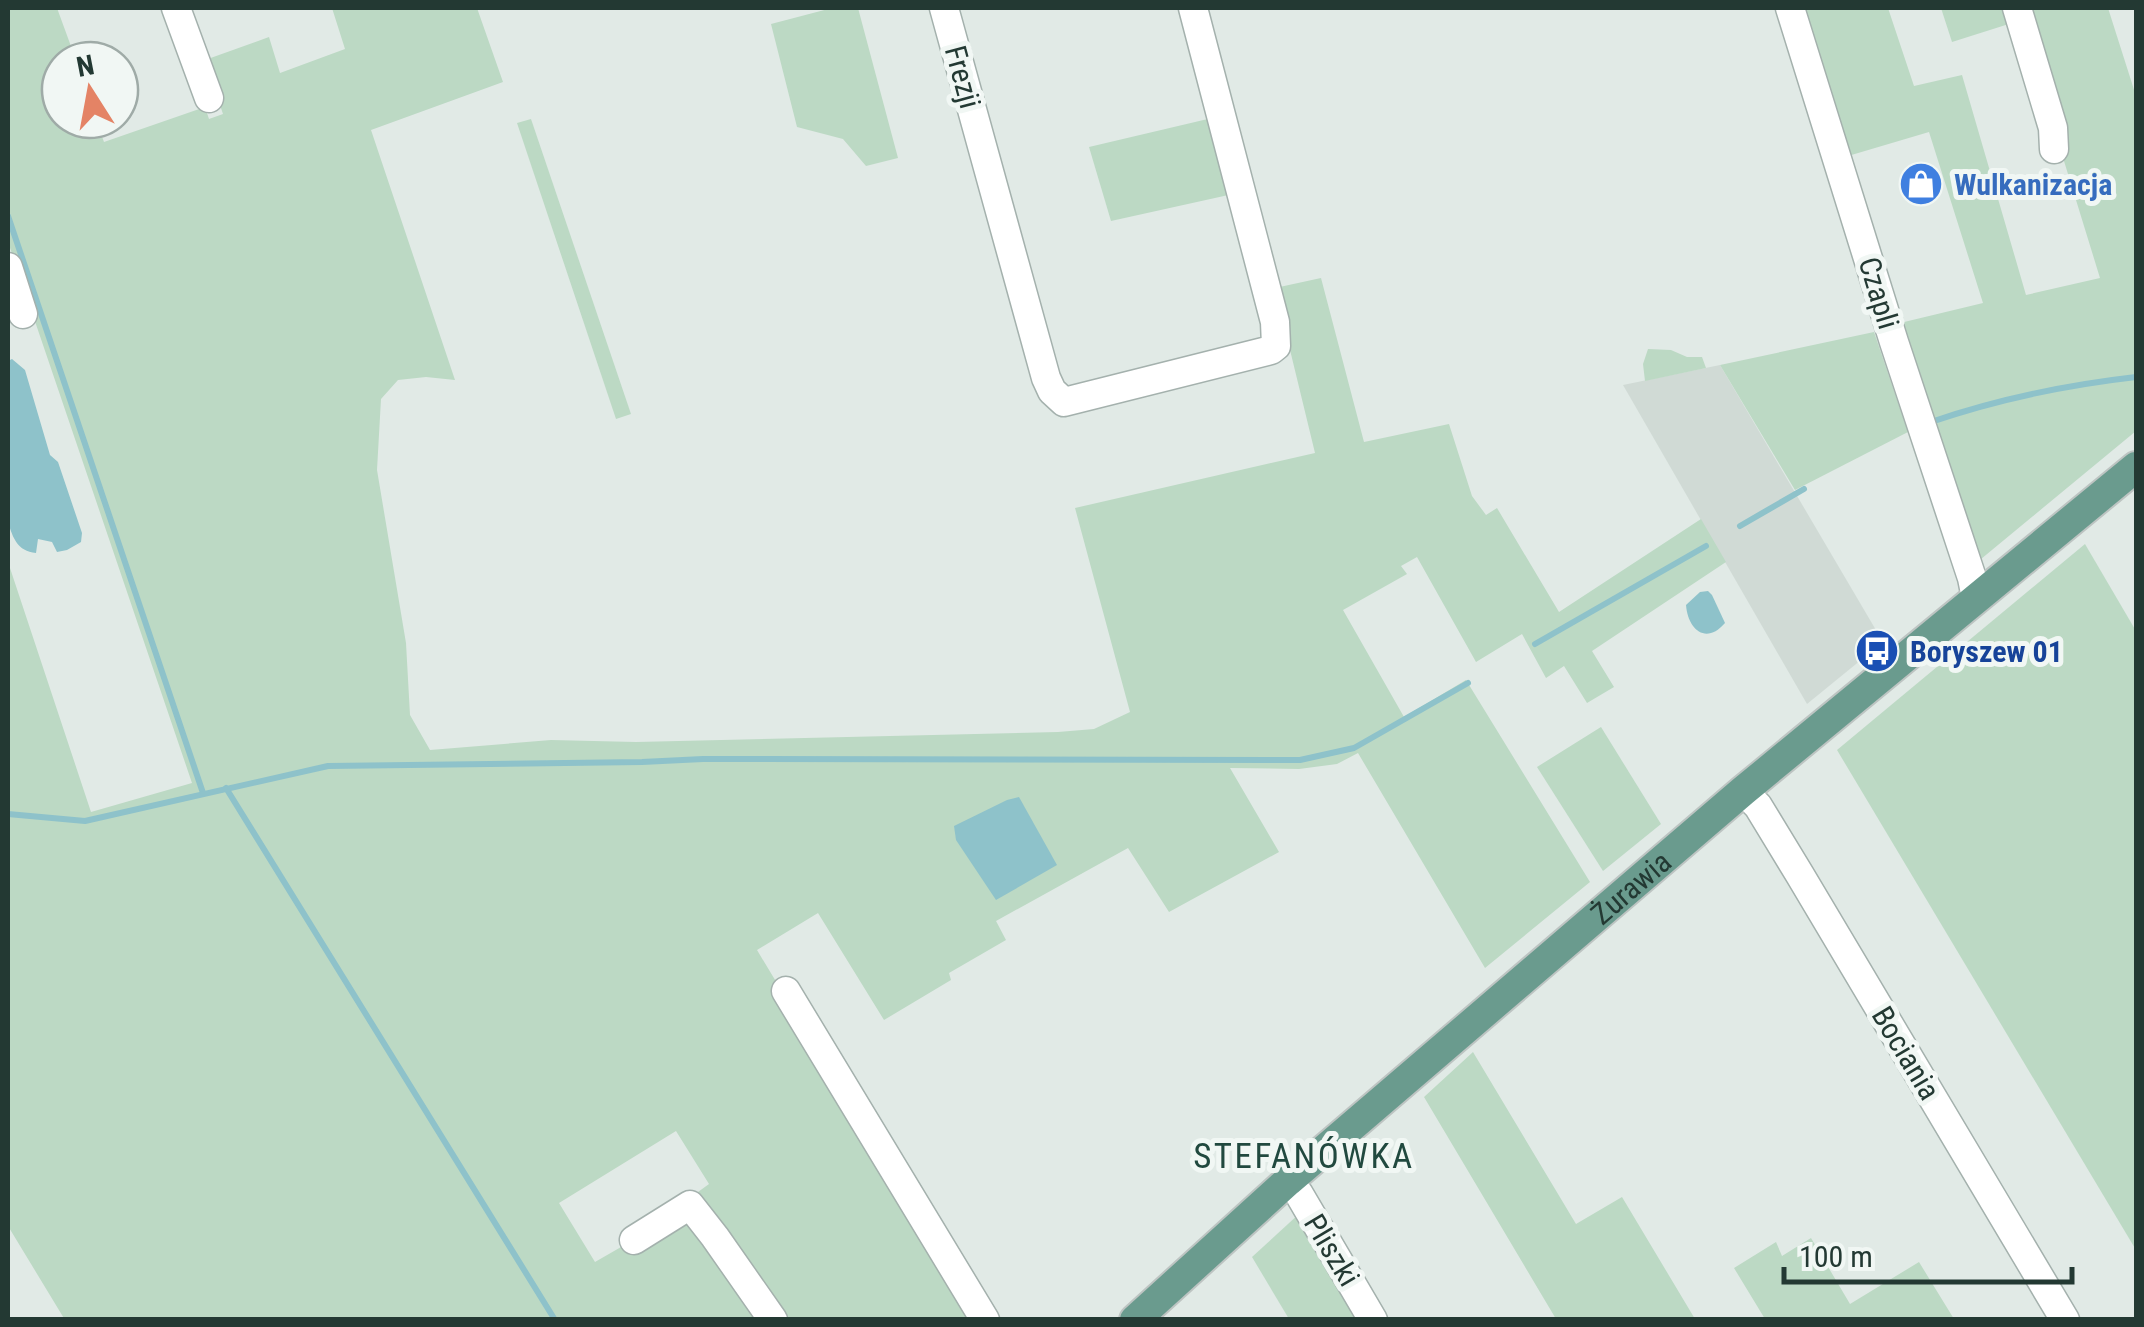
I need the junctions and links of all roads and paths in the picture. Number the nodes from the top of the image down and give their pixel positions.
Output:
1 (176, 8) edge
2 (944, 8) edge
3 (1193, 8) edge
4 (1790, 8) edge
5 (2017, 8) edge
6 (208, 98) dead end
7 (2054, 149) dead end
8 (8, 267) edge
9 (23, 314) dead end
10 (2134, 474) edge
11 (1974, 588) junction
12 (1743, 791) junction
13 (786, 991) dead end
14 (1288, 1181) junction
15 (634, 1240) dead end
16 (773, 1320) edge
17 (985, 1320) edge
18 (1134, 1320) edge
19 (1373, 1320) edge
20 (2064, 1320) edge

1 - 6 street
2 - 3 street, Frezji
4 - 11 street, Czapli
5 - 7 street
8 - 9 street
10 - 11 main road, Żurawia
11 - 12 main road, Żurawia
12 - 14 main road, Żurawia
12 - 20 street, Bociania
13 - 17 street
14 - 18 main road, Żurawia
14 - 19 street, Pliszki
15 - 16 street

